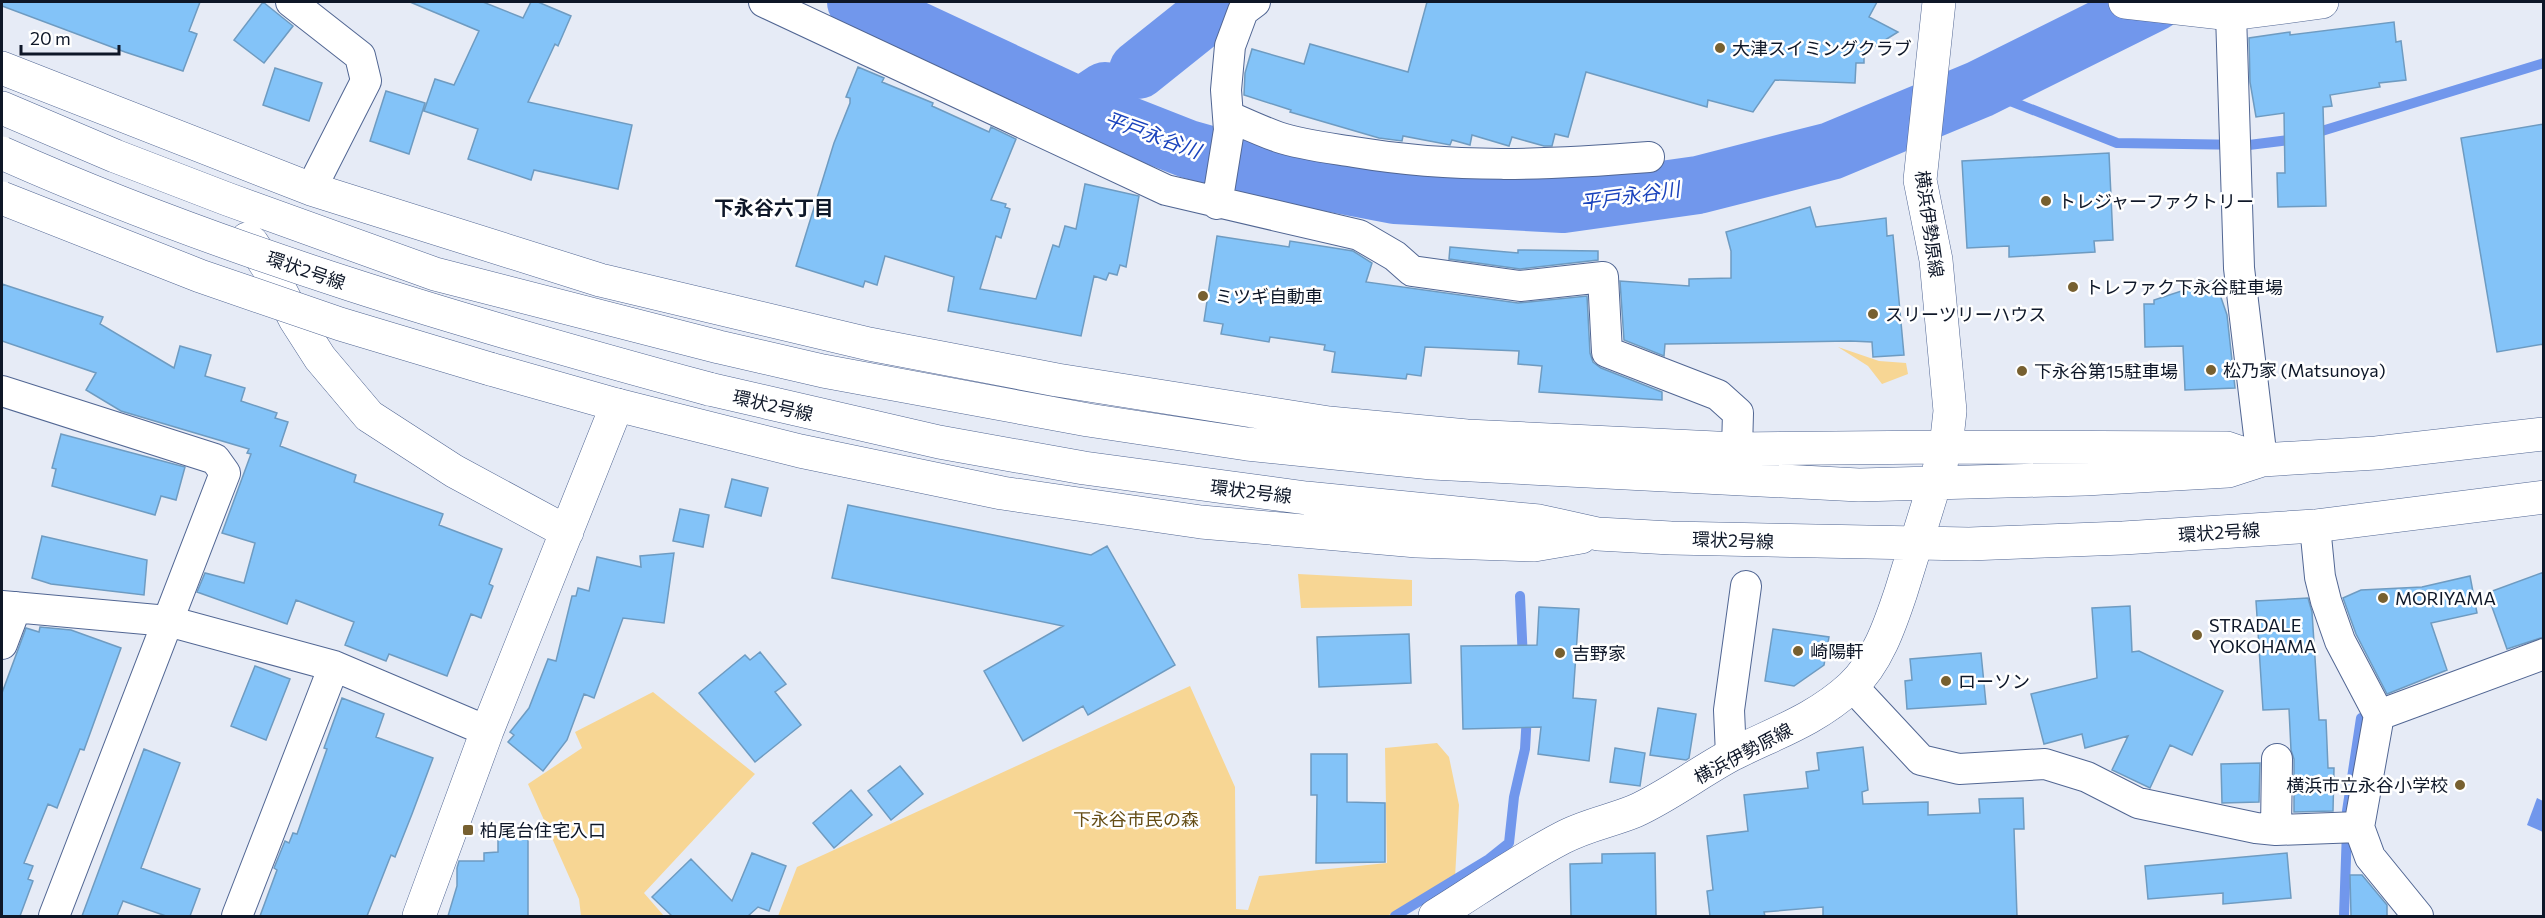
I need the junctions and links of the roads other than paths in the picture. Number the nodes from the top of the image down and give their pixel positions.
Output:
1 (291, 2) edge
2 (764, 2) edge
3 (1255, 2) edge
4 (1939, 2) edge
5 (2124, 2) edge
6 (2322, 2) edge
7 (2231, 14) junction
8 (2, 69) edge
9 (2, 108) edge
10 (1228, 123) junction
11 (2, 139) edge
12 (2, 153) edge
13 (1649, 157) dead end
14 (311, 189) junction
15 (2, 198) edge
16 (1217, 204) junction
17 (2, 391) edge
18 (617, 405) junction
19 (2544, 434) edge
20 (1946, 447) junction
21 (1737, 449) junction
22 (2262, 460) junction
23 (1935, 482) junction
24 (2544, 498) edge
25 (2315, 526) junction
26 (567, 532) junction
27 (1598, 534) junction
28 (1916, 544) junction
29 (1746, 586) dead end
30 (9, 607) edge
31 (168, 621) junction
32 (2, 645) edge
33 (2544, 654) edge
34 (334, 666) junction
35 (1852, 686) junction
36 (2379, 715) junction
37 (487, 731) junction
38 (1731, 755) junction
39 (2277, 759) dead end
40 (2359, 827) junction
41 (2276, 830) junction
42 (54, 916) edge
43 (237, 916) edge
44 (419, 916) edge
45 (1434, 916) edge
46 (2418, 916) edge

1 - 14 street
2 - 16 street
3 - 10 street
4 - 20 main road, 横浜伊勢原線
5 - 7 main road
6 - 7 main road
7 - 22 street
8 - 14 main road
9 - 23 main road
10 - 13 street
10 - 16 street
11 - 26 main road
12 - 27 main road, 環状2号線, bridge
14 - 21 main road
15 - 18 main road, bridge
16 - 21 street
17 - 31 street
18 - 26 main road
18 - 27 main road
19 - 22 main road
20 - 21 main road
20 - 22 main road
20 - 23 main road, 横浜伊勢原線
22 - 23 main road
23 - 28 main road, 横浜伊勢原線
24 - 25 main road, 環状2号線
25 - 28 main road, 環状2号線
25 - 36 street
26 - 37 main road
27 - 28 main road, 環状2号線
28 - 35 main road, 横浜伊勢原線
29 - 38 street
30 - 31 street
30 - 32 street
31 - 34 street
31 - 42 street
33 - 36 street
34 - 37 street
34 - 43 street
35 - 38 main road, 横浜伊勢原線
35 - 41 street
36 - 40 street
37 - 44 main road
38 - 45 main road, 横浜伊勢原線
39 - 41 street
40 - 41 street
40 - 46 street

